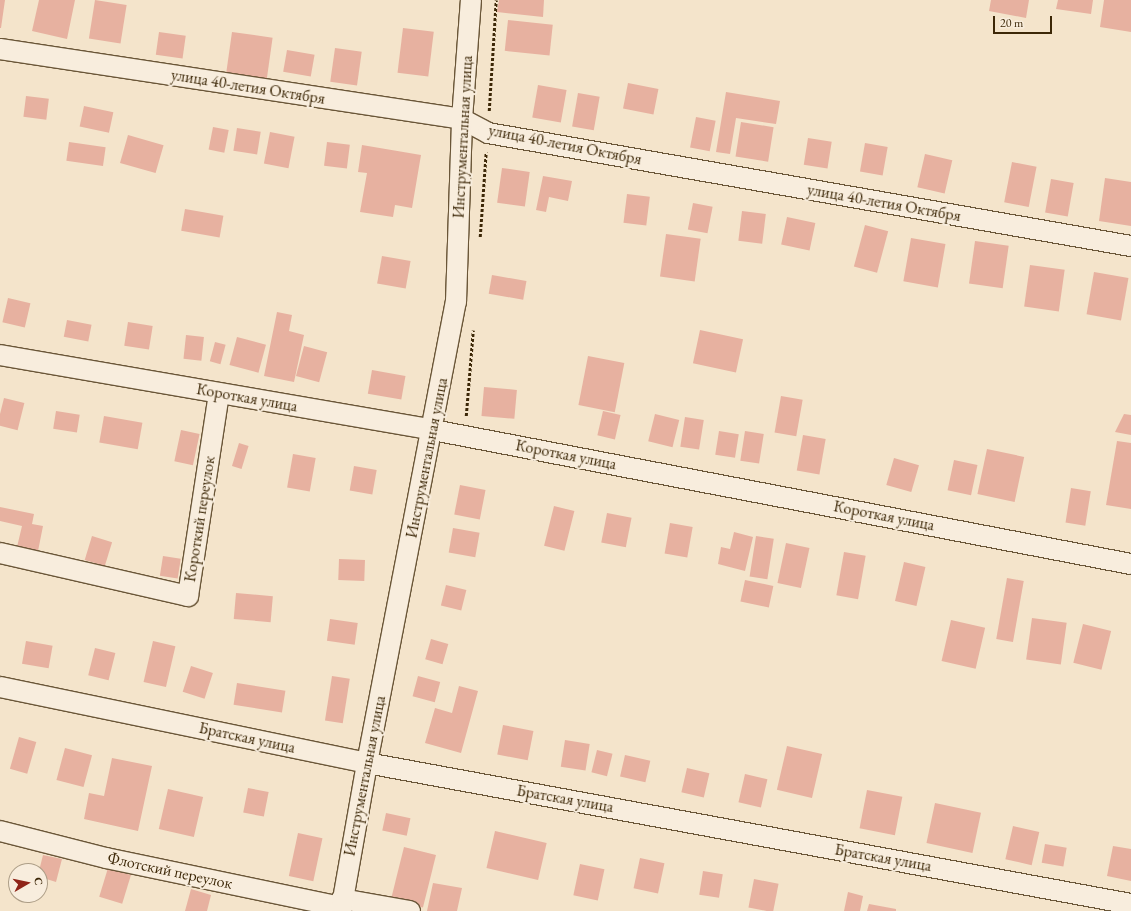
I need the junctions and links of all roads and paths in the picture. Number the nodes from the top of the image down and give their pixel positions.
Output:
1 (471, 0) edge
2 (496, 0) edge
3 (0, 49) edge
4 (462, 119) junction
5 (488, 133) junction
6 (480, 242) dead end
7 (1131, 246) edge
8 (473, 327) dead end
9 (0, 355) edge
10 (219, 393) junction
11 (433, 430) junction
12 (464, 436) junction
13 (0, 553) edge
14 (1131, 564) edge
15 (0, 687) edge
16 (367, 762) junction
17 (0, 831) edge
18 (1131, 904) edge
19 (341, 906) edge
20 (410, 911) edge

1 - 4 street, Инструментальная улица
2 - 5 path
3 - 4 street, улица 40-летия Октября
4 - 5 street, улица 40-летия Октября
4 - 11 street, Инструментальная улица
5 - 6 path
5 - 7 street, улица 40-летия Октября
8 - 12 path
9 - 10 street, Короткая улица
10 - 11 street, Короткая улица
10 - 13 street, Короткий переулок
11 - 12 street, Короткая улица
11 - 16 street, Инструментальная улица
12 - 14 street, Короткая улица
15 - 16 street, Братская улица
16 - 18 street, Братская улица
16 - 19 street, Инструментальная улица
17 - 19 street, Флотский переулок
19 - 20 street, Флотский переулок

